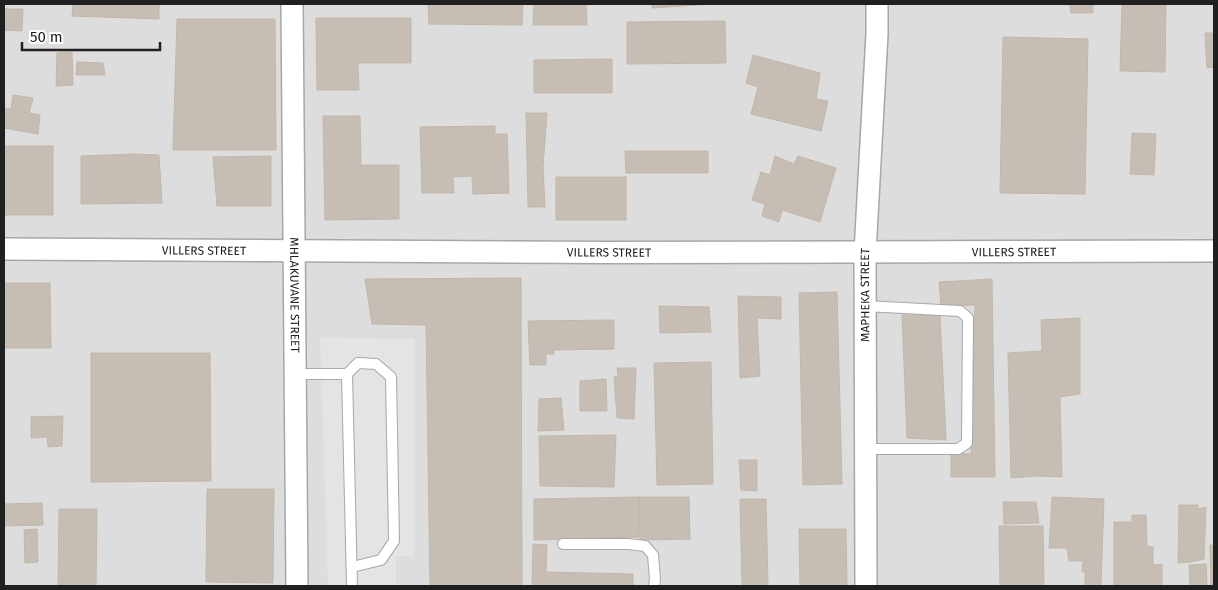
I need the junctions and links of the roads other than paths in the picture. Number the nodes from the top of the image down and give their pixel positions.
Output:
1 (292, 4) edge
2 (876, 4) edge
3 (4, 249) edge
4 (1214, 251) edge
5 (296, 252) junction
6 (865, 253) junction
7 (865, 306) junction
8 (296, 374) junction
9 (347, 374) junction
10 (866, 449) junction
11 (563, 544) dead end
12 (352, 568) junction
13 (297, 586) edge
14 (352, 586) edge
15 (654, 586) edge
16 (866, 586) edge

1 - 5 street, MHLAKUVANE STREET
2 - 6 street, MAPHEKA STREET
3 - 5 street, VILLERS STREET
4 - 6 street, VILLERS STREET
5 - 6 street, VILLERS STREET
5 - 8 street, MHLAKUVANE STREET
6 - 7 street, MAPHEKA STREET
7 - 10 street, MAPHEKA STREET
7 - 10 lane
8 - 9 lane
8 - 13 street, MHLAKUVANE STREET
9 - 12 lane
9 - 12 lane
10 - 16 street, MAPHEKA STREET
11 - 15 lane
12 - 14 lane

